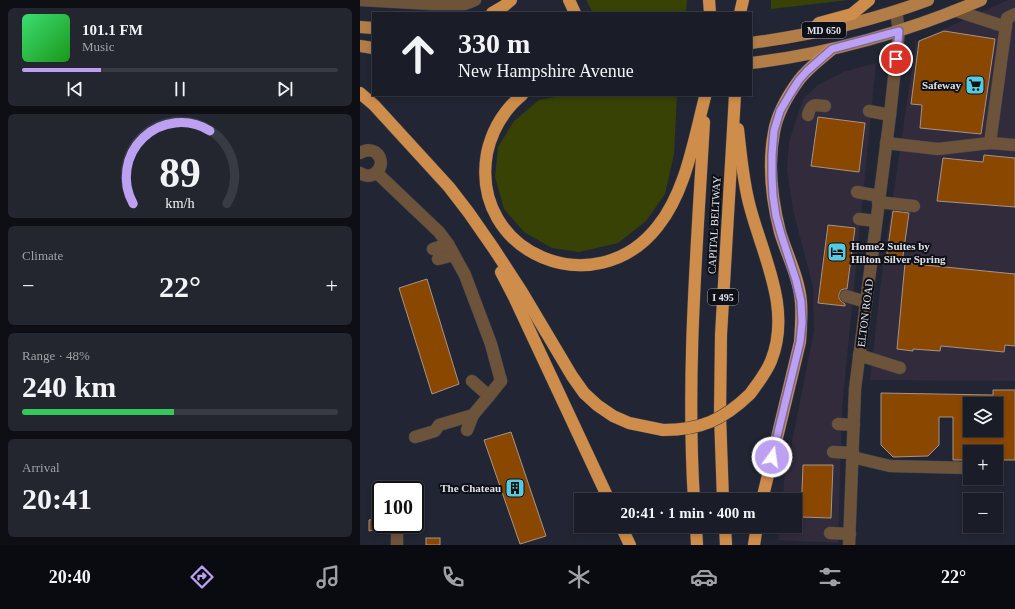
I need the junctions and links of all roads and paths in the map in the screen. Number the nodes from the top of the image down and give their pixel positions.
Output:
1 (360, 0) edge
2 (372, 0) edge
3 (475, 0) edge
4 (511, 0) edge
5 (569, 0) edge
6 (710, 0) edge
7 (742, 0) edge
8 (869, 0) edge
9 (928, 0) edge
10 (981, 0) edge
11 (896, 11) junction
12 (957, 11) junction
13 (494, 12) edge
14 (575, 12) edge
15 (711, 12) edge
16 (740, 12) edge
17 (1015, 14) edge
18 (360, 27) edge
19 (1006, 27) junction
20 (372, 28) edge
21 (899, 31) junction
22 (810, 33) junction
23 (752, 43) edge
24 (360, 46) edge
25 (372, 48) edge
26 (832, 49) junction
27 (752, 63) edge
28 (360, 93) edge
29 (521, 96) edge
30 (705, 96) edge
31 (735, 96) edge
32 (735, 96) edge
33 (826, 106) dead end
34 (868, 111) dead end
35 (808, 115) dead end
36 (890, 115) junction
37 (886, 143) junction
38 (990, 143) junction
39 (1015, 145) edge
40 (360, 152) edge
41 (360, 173) edge
42 (377, 173) junction
43 (857, 192) dead end
44 (879, 199) junction
45 (914, 206) dead end
46 (469, 213) junction
47 (859, 219) dead end
48 (876, 221) junction
49 (448, 244) junction
50 (454, 255) junction
51 (846, 296) dead end
52 (866, 302) junction
53 (859, 355) junction
54 (900, 368) dead end
55 (472, 381) dead end
56 (489, 396) junction
57 (473, 415) junction
58 (838, 424) dead end
59 (854, 425) junction
60 (467, 430) dead end
61 (415, 437) dead end
62 (833, 452) dead end
63 (852, 455) junction
64 (963, 468) edge
65 (606, 493) edge
66 (694, 493) edge
67 (723, 493) edge
68 (764, 493) edge
69 (397, 533) edge
70 (624, 533) edge
71 (696, 533) edge
72 (725, 533) edge
73 (756, 533) edge
74 (830, 533) dead end
75 (849, 539) edge
76 (397, 545) edge
77 (630, 545) edge
78 (697, 545) edge
79 (726, 545) edge
80 (754, 545) edge

1 - 2 street
2 - 3 street
4 - 13 highway
5 - 14 highway
6 - 15 highway
7 - 16 highway
8 - 22 highway
9 - 11 main road, MD 650
10 - 12 main road, MD 650
11 - 21 street, ELTON ROAD
11 - 22 main road, MD 650
12 - 19 street
12 - 21 main road, MD 650
17 - 19 street
18 - 20 main road
19 - 38 street
21 - 26 main road, MD 650
21 - 36 street, ELTON ROAD
22 - 23 main road, MD 650
24 - 25 main road
26 - 27 main road, MD 650
26 - 68 highway
28 - 46 highway
29 - 30 highway
30 - 66 highway, CAPITAL BELTWAY / I 495
31 - 46 highway, bridge
32 - 67 highway, CAPITAL BELTWAY / I 495
33 - 35 street
34 - 36 street
36 - 37 street, ELTON ROAD
37 - 38 street
37 - 44 street, ELTON ROAD
38 - 39 street
40 - 42 street
41 - 42 street
42 - 49 street
43 - 44 street
44 - 45 street
44 - 48 street, ELTON ROAD
46 - 65 highway
47 - 48 street
48 - 52 street, ELTON ROAD
49 - 50 street
49 - 50 street
50 - 56 street
51 - 52 street
52 - 53 street, ELTON ROAD
53 - 54 street
53 - 59 street, ELTON ROAD
55 - 56 street
56 - 57 street
57 - 60 street
57 - 61 street
58 - 59 street
59 - 63 street, ELTON ROAD
62 - 63 street
63 - 64 street
63 - 75 street, ELTON ROAD
69 - 76 street
70 - 77 highway
71 - 78 highway
72 - 79 highway
73 - 80 highway
74 - 75 street

